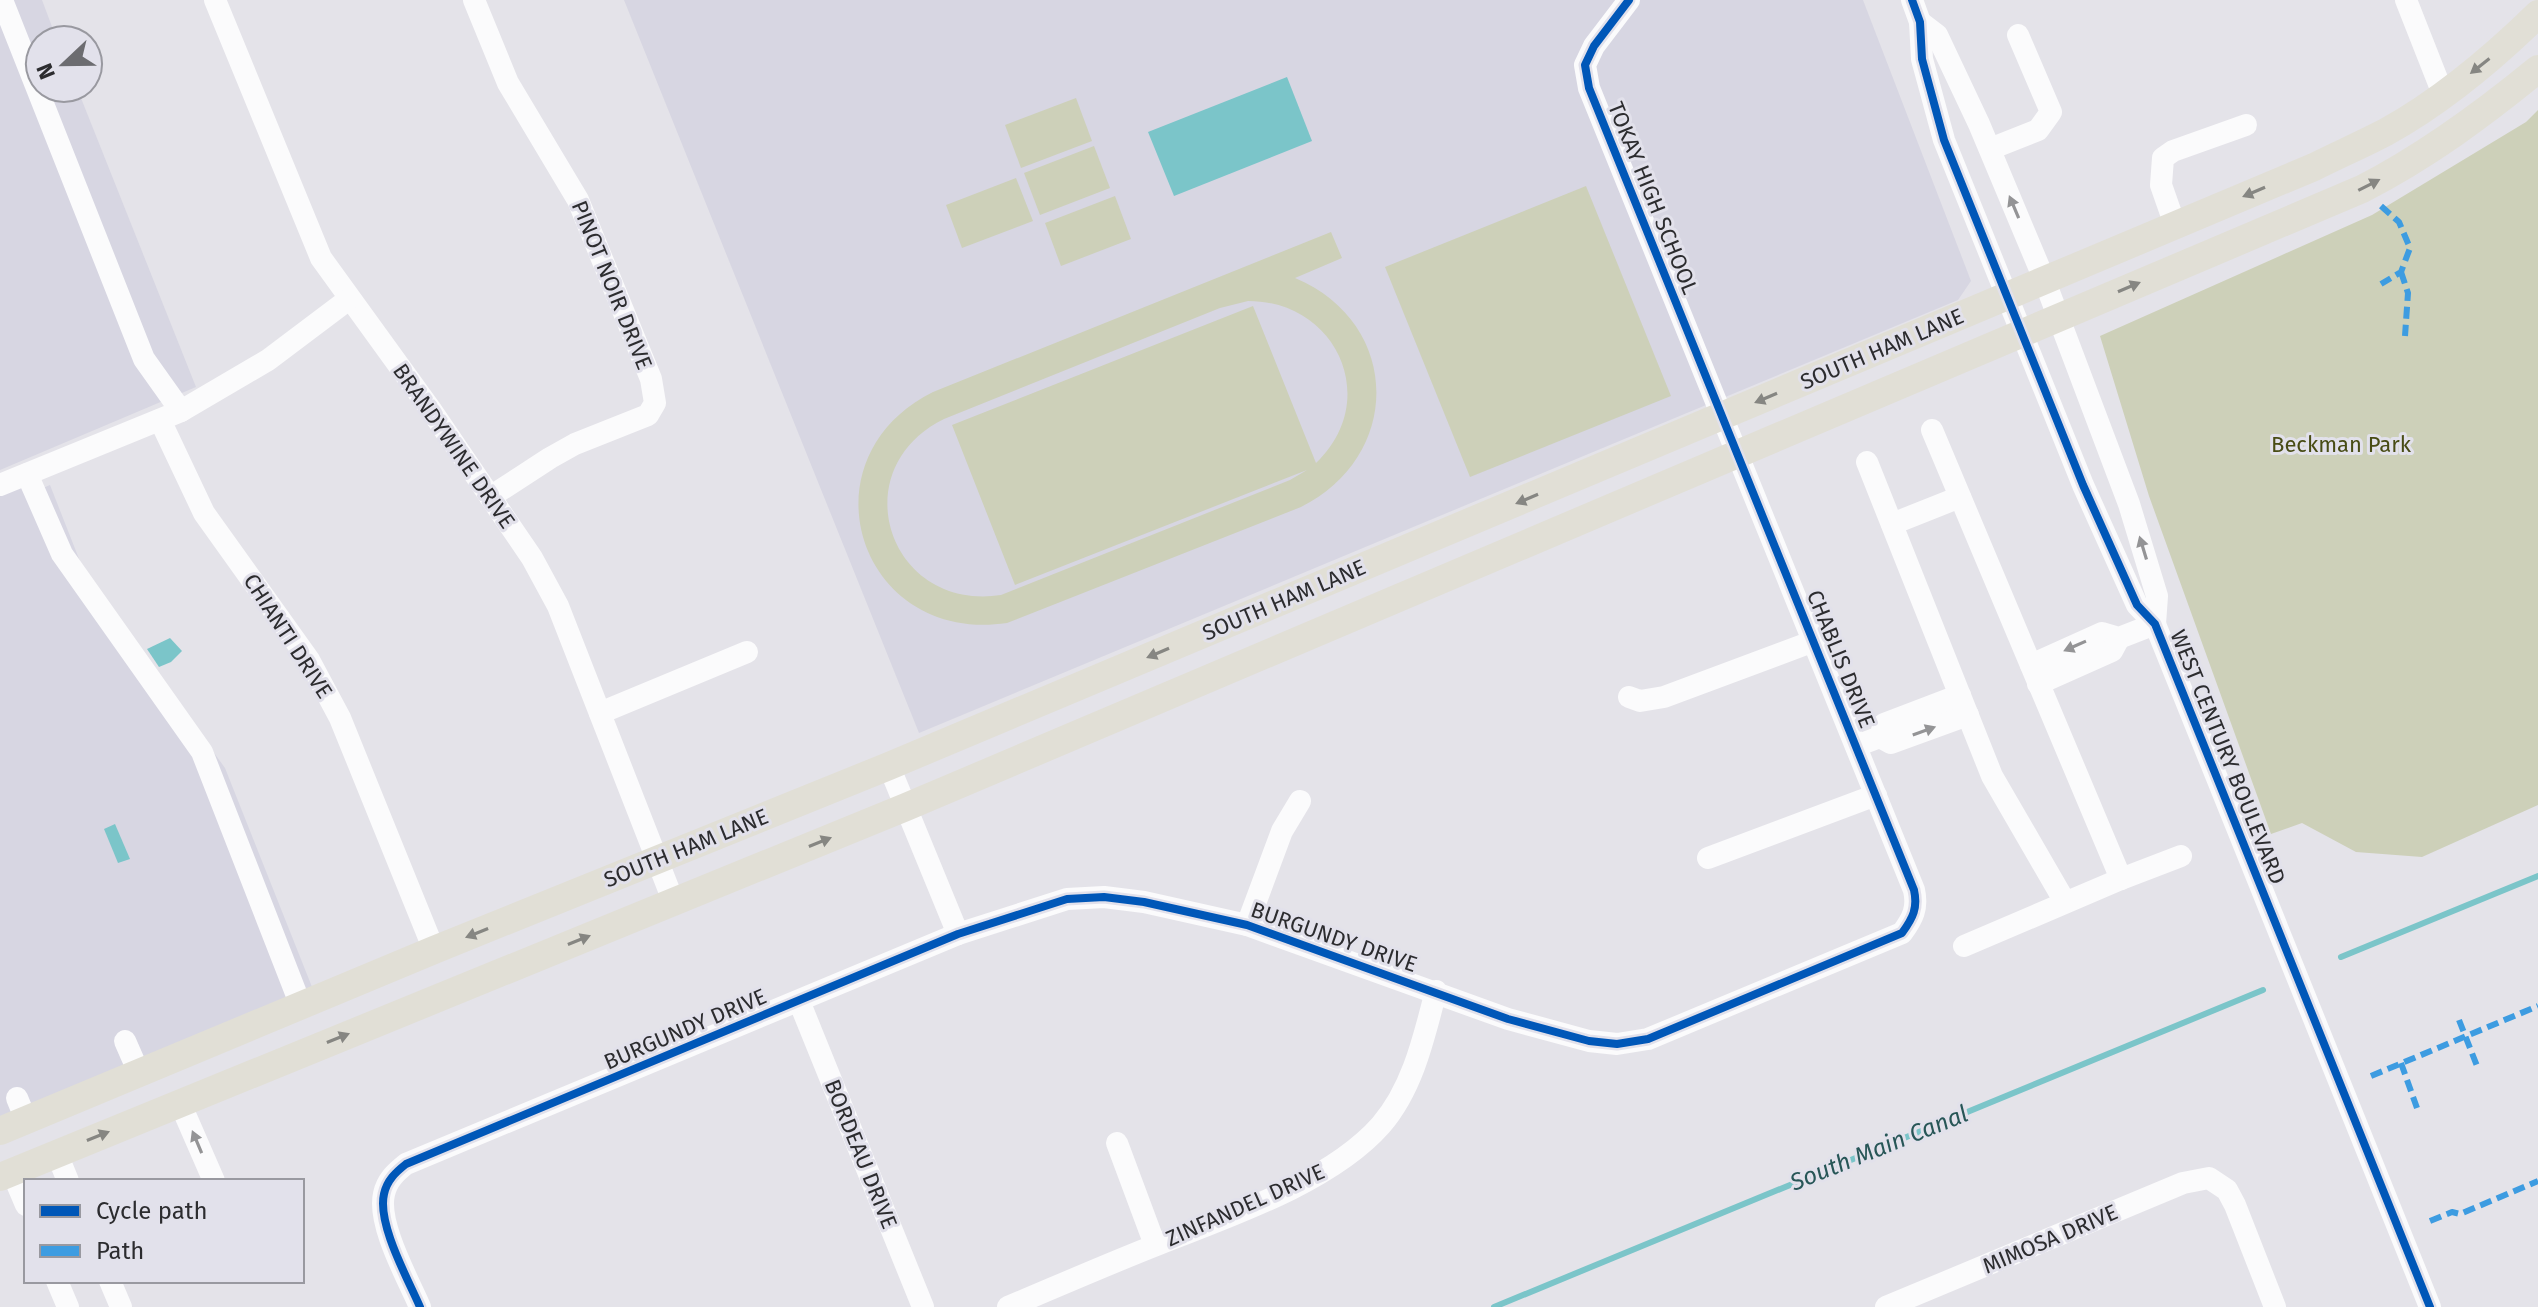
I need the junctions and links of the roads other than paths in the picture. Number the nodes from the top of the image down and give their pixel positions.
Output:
1 (2, 0) edge
2 (215, 0) edge
3 (474, 0) edge
4 (1629, 0) edge
5 (1912, 0) edge
6 (2406, 0) edge
7 (2538, 14) edge
8 (1920, 22) junction
9 (2018, 35) dead end
10 (2538, 69) edge
11 (2443, 94) junction
12 (2246, 125) dead end
13 (1990, 149) junction
14 (2175, 225) junction
15 (2044, 279) junction
16 (2008, 295) junction
17 (349, 299) junction
18 (2057, 316) junction
19 (2022, 332) junction
20 (181, 411) junction
21 (1723, 416) junction
22 (160, 420) junction
23 (1932, 430) dead end
24 (1739, 453) junction
25 (1867, 462) dead end
26 (27, 474) junction
27 (0, 485) edge
28 (490, 497) junction
29 (1960, 497) junction
30 (1892, 524) junction
31 (2155, 624) junction
32 (1814, 641) junction
33 (747, 652) dead end
34 (2034, 674) junction
35 (1629, 697) dead end
36 (1964, 705) junction
37 (600, 713) junction
38 (1856, 746) junction
39 (889, 766) junction
40 (1876, 795) junction
41 (1300, 801) dead end
42 (906, 807) junction
43 (2181, 856) dead end
44 (1708, 858) dead end
45 (658, 859) junction
46 (2121, 879) junction
47 (2065, 902) junction
48 (674, 903) junction
49 (1914, 917) joint
50 (1247, 925) junction
51 (958, 934) junction
52 (1964, 946) dead end
53 (434, 950) junction
54 (1436, 991) junction
55 (799, 1001) junction
56 (301, 1006) junction
57 (125, 1041) dead end
58 (139, 1073) junction
59 (180, 1103) junction
60 (14, 1117) edge
61 (1117, 1143) dead end
62 (57, 1154) junction
63 (6, 1175) edge
64 (67, 1179) edge
65 (213, 1179) edge
66 (24, 1202) edge
67 (1155, 1245) junction
68 (58, 1283) edge
69 (68, 1307) edge
70 (420, 1307) edge
71 (923, 1307) edge
72 (1008, 1307) edge
73 (1886, 1307) edge
74 (2275, 1307) edge
75 (2430, 1307) edge

1 - 20 street
2 - 17 street, BRANDYWINE DRIVE
3 - 28 street, PINOT NOIR DRIVE
4 - 21 street, TOKAY HIGH SCHOOL
5 - 8 street, WEST CENTURY BOULEVARD
6 - 11 street
7 -> 11 main road, SOUTH HAM LANE
8 - 13 street, WEST CENTURY BOULEVARD
8 - 16 street, WEST CENTURY BOULEVARD
9 - 13 street
18 -> 10 main road, SOUTH HAM LANE
11 -> 14 main road, SOUTH HAM LANE
12 - 14 street
15 -> 13 street, WEST CENTURY BOULEVARD
14 - 15 main road, SOUTH HAM LANE
15 - 16 main road, SOUTH HAM LANE
15 - 18 street, WEST CENTURY BOULEVARD
16 - 19 street, WEST CENTURY BOULEVARD
16 -> 21 main road, SOUTH HAM LANE
17 - 20 street
17 - 28 street, BRANDYWINE DRIVE
18 - 19 main road, SOUTH HAM LANE
31 -> 18 street, WEST CENTURY BOULEVARD
19 - 24 main road, SOUTH HAM LANE
19 - 31 street, WEST CENTURY BOULEVARD
20 - 22 street
21 - 24 street, CHABLIS DRIVE
21 -> 39 main road, SOUTH HAM LANE
22 - 26 street
22 - 53 street, CHIANTI DRIVE
23 - 29 street
24 - 32 street, CHABLIS DRIVE
24 - 42 main road, SOUTH HAM LANE
25 - 30 street
26 - 27 street
26 - 56 street
28 - 37 street, BRANDYWINE DRIVE
29 - 30 street
29 - 34 street
30 - 36 street
31 - 34 street
31 - 75 street, WEST CENTURY BOULEVARD
32 - 35 street
32 - 38 street, CHABLIS DRIVE
33 - 37 street
34 - 46 street
36 - 38 street
36 - 47 street
37 - 45 street, BRANDYWINE DRIVE
38 - 40 street, CHABLIS DRIVE
39 - 42 street
39 - 45 main road, SOUTH HAM LANE
40 - 44 street
40 - 49 street, CHABLIS DRIVE
41 - 50 street
48 -> 42 main road, SOUTH HAM LANE
42 - 51 street
43 - 46 street
45 - 48 street, BRANDYWINE DRIVE
45 -> 53 main road, SOUTH HAM LANE
46 - 47 street
47 - 52 street
59 -> 48 main road, SOUTH HAM LANE
49 - 54 street, BURGUNDY DRIVE
50 - 51 street, BURGUNDY DRIVE
50 - 54 street, BURGUNDY DRIVE
51 - 55 street, BURGUNDY DRIVE
53 - 56 main road, SOUTH HAM LANE
54 - 67 street, ZINFANDEL DRIVE
55 - 70 street, BURGUNDY DRIVE
55 - 71 street, BORDEAU DRIVE
56 - 58 main road, SOUTH HAM LANE
57 - 58 street
58 - 60 main road, SOUTH HAM LANE
62 -> 59 main road, SOUTH HAM LANE
65 -> 59 street
61 - 67 street
62 - 63 main road, SOUTH HAM LANE
62 - 64 street
63 - 66 street
67 - 72 street, ZINFANDEL DRIVE
68 - 69 street
73 - 74 street, MIMOSA DRIVE

